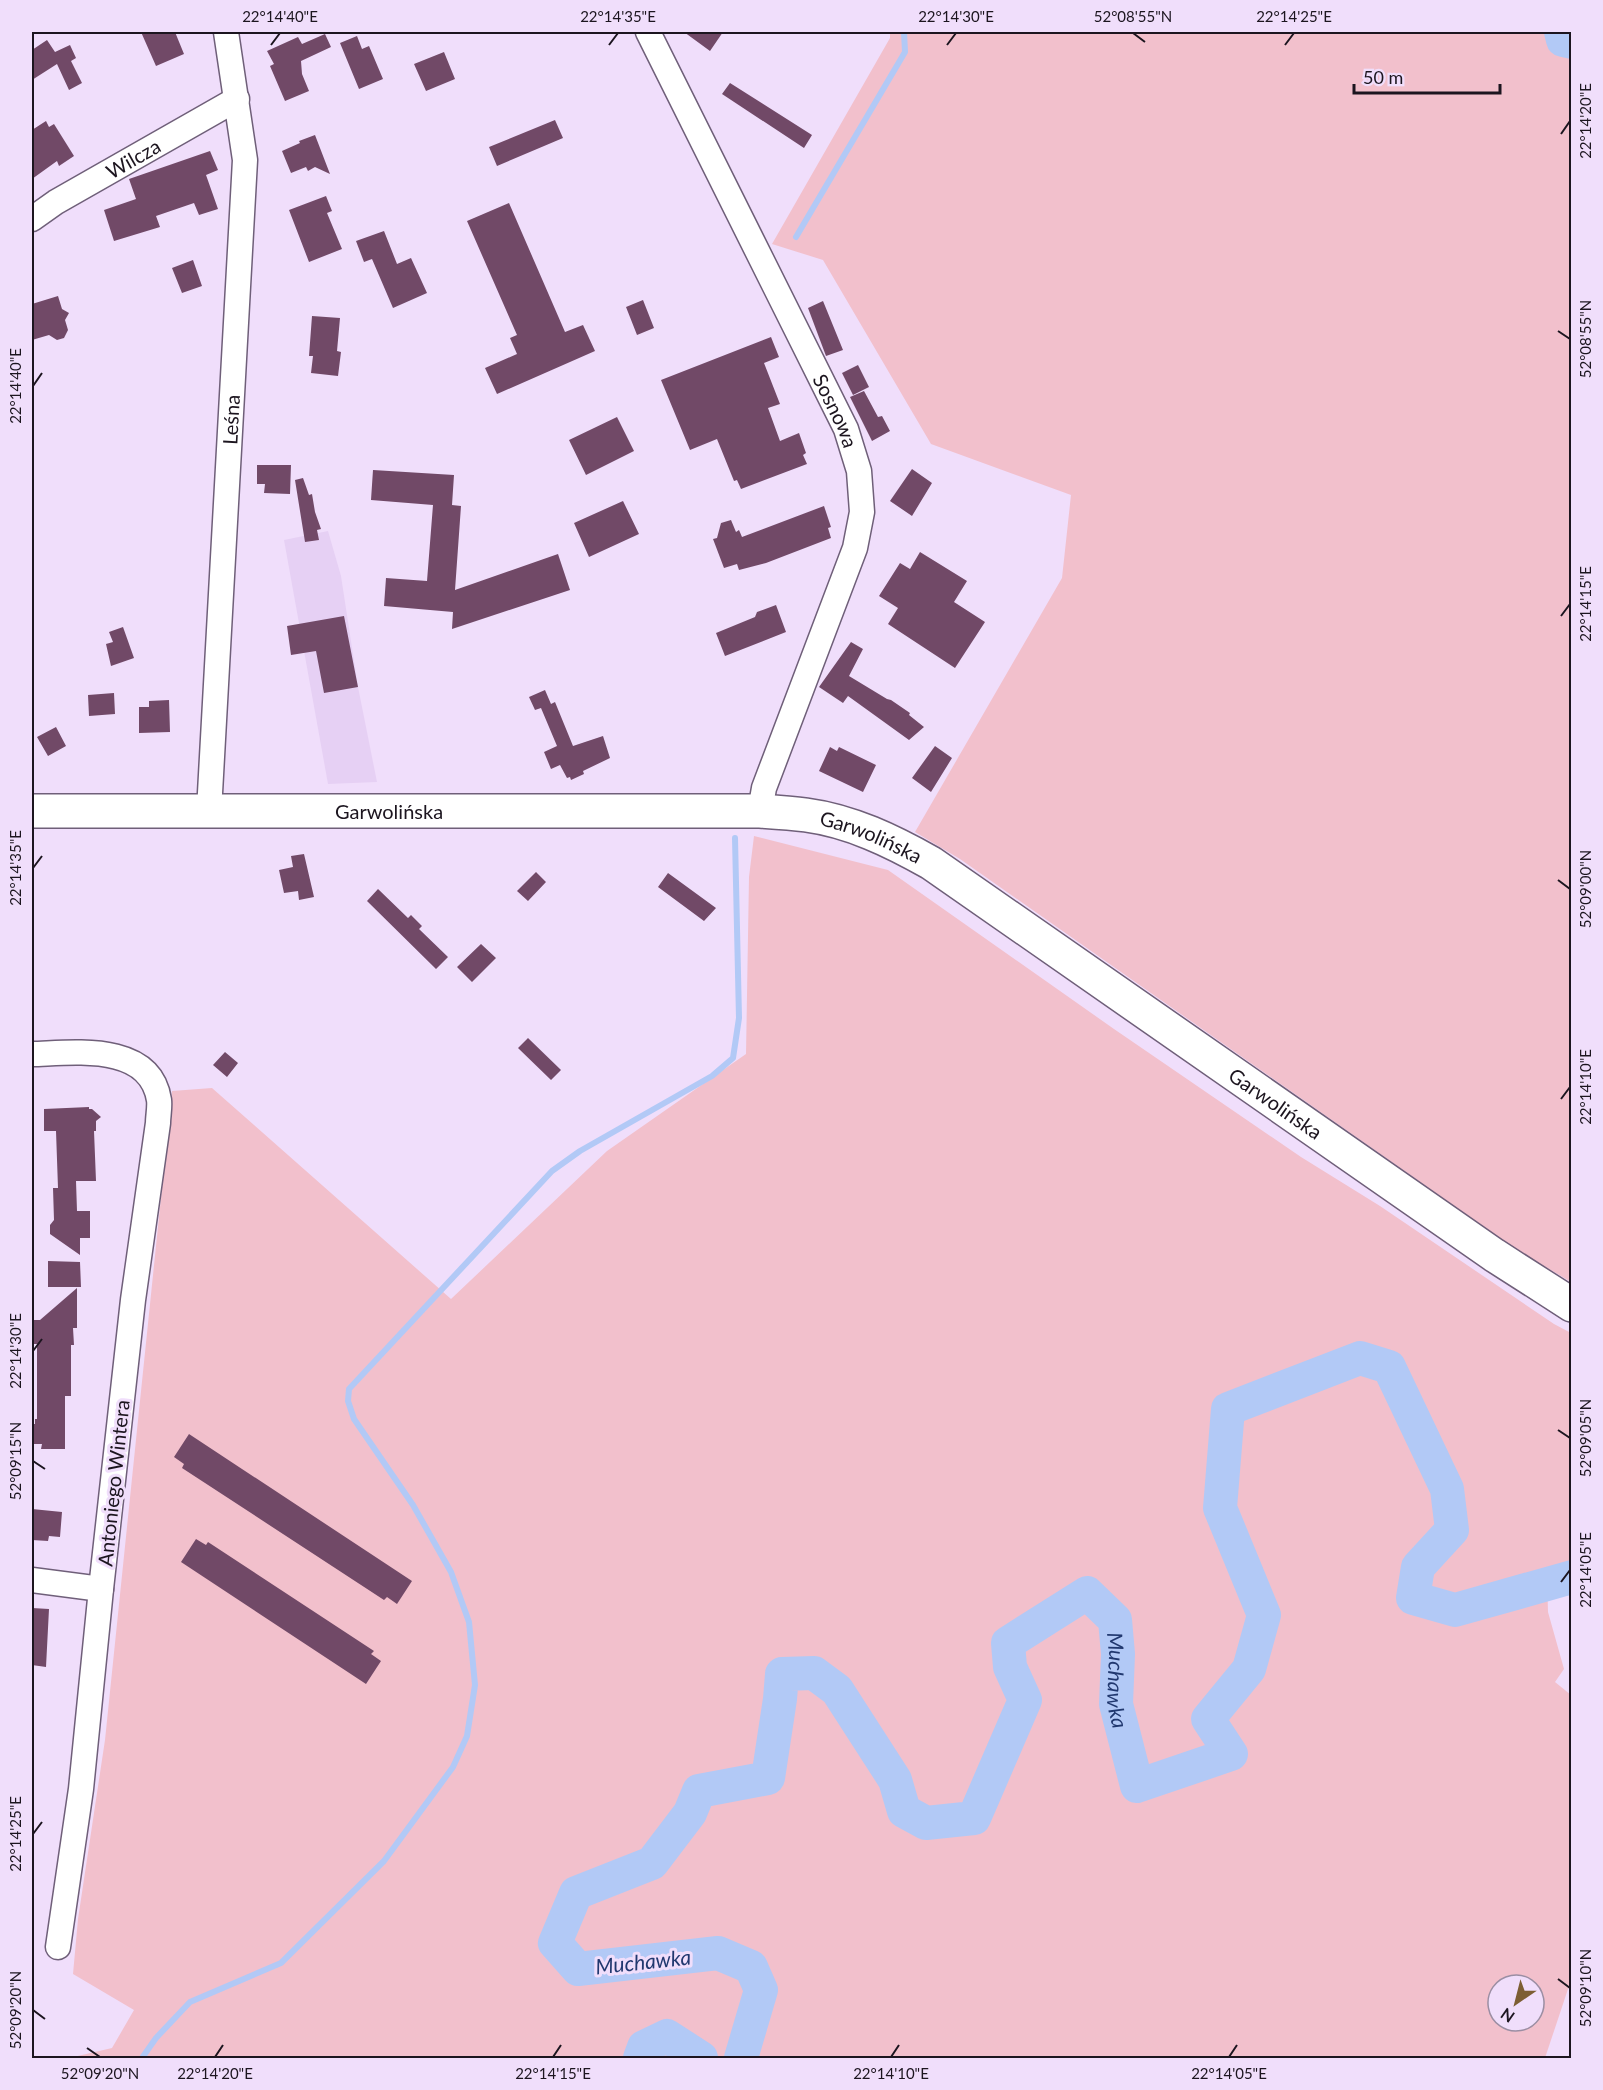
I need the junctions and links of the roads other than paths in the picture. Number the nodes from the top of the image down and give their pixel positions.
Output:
1 (226, 32) edge
2 (648, 32) edge
3 (237, 99) junction
4 (32, 219) edge
5 (32, 811) edge
6 (209, 811) junction
7 (760, 811) junction
8 (32, 1053) edge
9 (1572, 1305) edge
10 (32, 1580) edge
11 (101, 1589) junction
12 (58, 1947) dead end

1 - 3 street, Leśna
2 - 7 street, Sosnowa
3 - 4 street, Wilcza
3 - 6 street, Leśna
5 - 6 main road, Garwolińska
6 - 7 main road, Garwolińska
7 - 9 main road, Garwolińska
8 - 11 street, Antoniego Wintera
10 - 11 street
11 - 12 street, Antoniego Wintera

